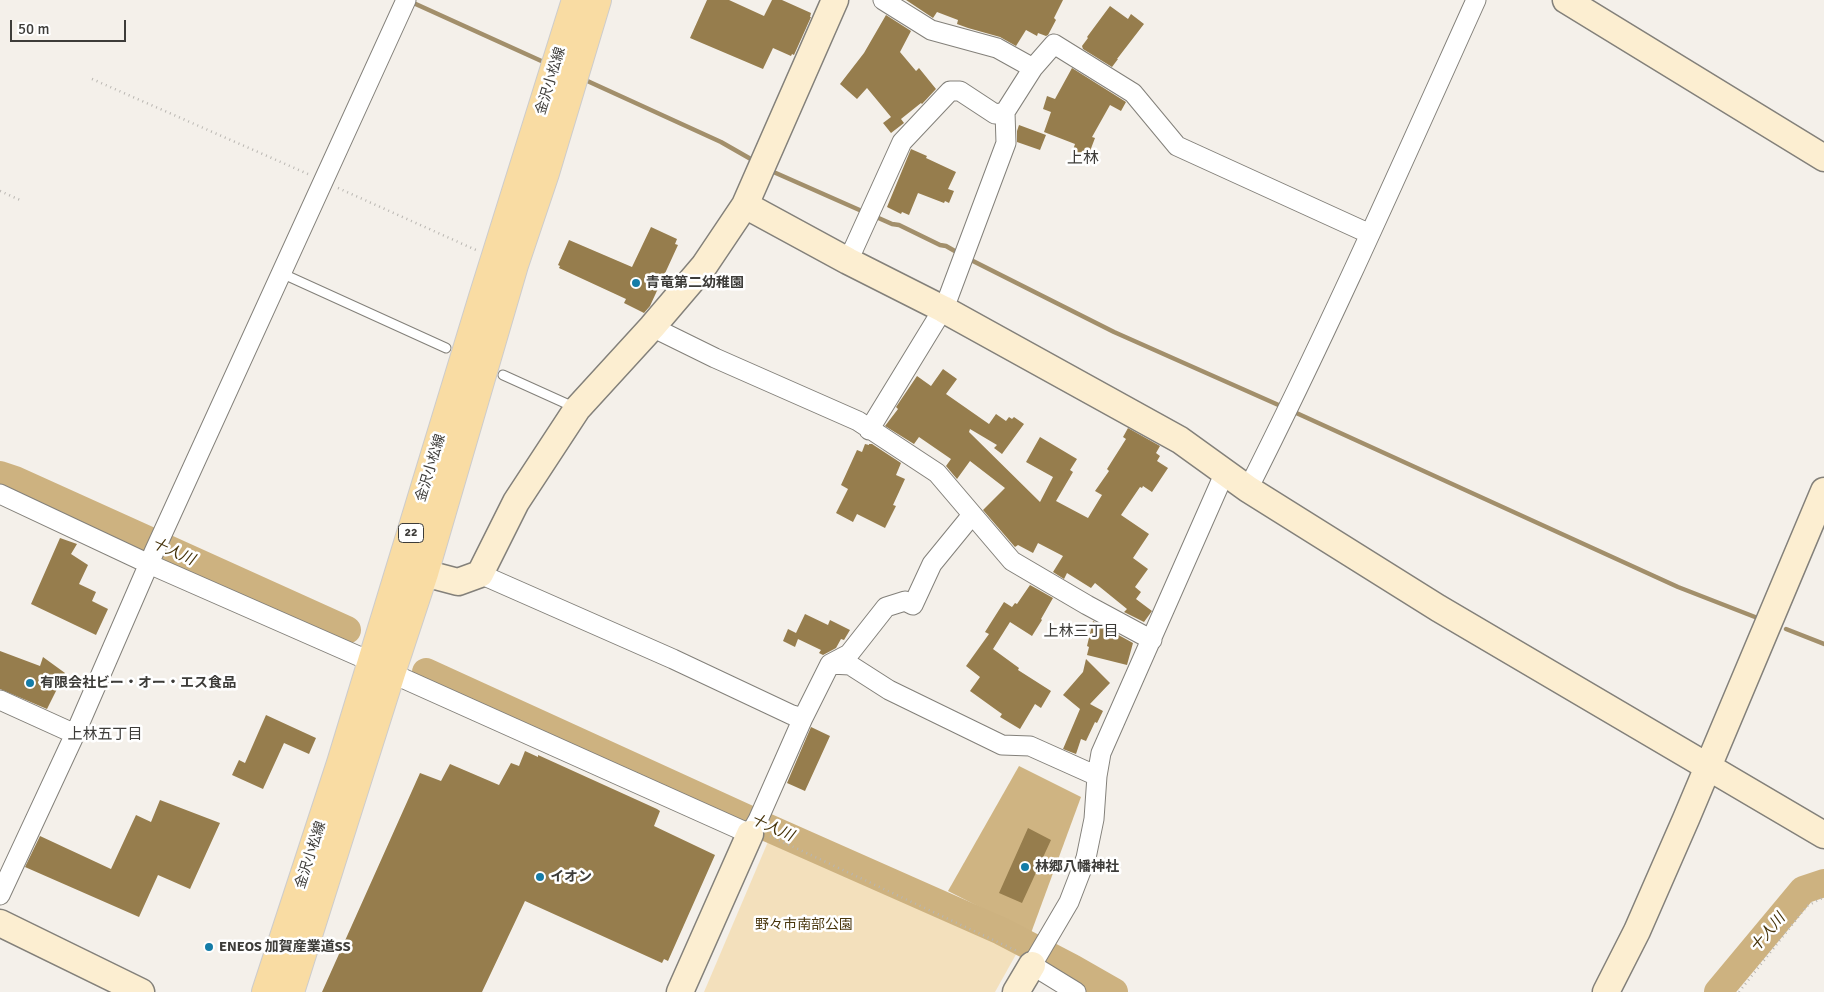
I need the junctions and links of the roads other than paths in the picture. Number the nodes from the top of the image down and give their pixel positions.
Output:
1 (576, 0) edge
2 (597, 0) edge
3 (835, 0) edge
4 (883, 0) edge
5 (1476, 0) edge
6 (1566, 0) edge
7 (405, 2) edge
8 (1033, 68) junction
9 (565, 69) junction
10 (1005, 112) junction
11 (1824, 158) edge
12 (745, 205) junction
13 (1370, 234) junction
14 (848, 261) junction
15 (281, 273) junction
16 (943, 309) junction
17 (652, 327) junction
18 (446, 348) dead end
19 (503, 375) dead end
20 (577, 409) junction
21 (869, 430) junction
22 (1225, 472) junction
23 (1248, 489) junction
24 (1824, 491) edge
25 (0, 494) edge
26 (972, 516) junction
27 (155, 551) junction
28 (424, 573) junction
29 (480, 574) junction
30 (1152, 640) junction
31 (830, 664) junction
32 (381, 668) junction
33 (0, 700) edge
34 (803, 718) junction
35 (75, 734) junction
36 (1707, 766) junction
37 (1098, 776) junction
38 (755, 824) junction
39 (1824, 834) edge
40 (0, 895) edge
41 (0, 923) edge
42 (1038, 955) junction
43 (142, 992) edge
44 (266, 992) edge
45 (290, 992) edge
46 (680, 992) edge
47 (1016, 992) edge
48 (1076, 992) edge
49 (1606, 992) edge

1 - 9 main road, 金沢小松線 / 22
2 - 9 main road, 金沢小松線 / 22
3 - 12 street
4 - 8 street
5 - 13 street
6 - 11 street
7 - 15 street
8 - 10 street
8 - 13 street
9 - 28 main road, 金沢小松線 / 22
9 - 32 main road, 金沢小松線 / 22
10 - 14 street
10 - 16 street
12 - 14 street
12 - 17 street
13 - 23 street
14 - 16 street
15 - 18 lane
15 - 27 street
16 - 21 street
16 - 22 street
17 - 20 street
17 - 21 street
19 - 20 lane
20 - 29 street
21 - 26 street
22 - 23 street
22 - 30 street
23 - 36 street
24 - 36 street
25 - 27 street
26 - 30 street
26 - 31 street
27 - 32 street
27 - 35 street
28 - 29 street
28 - 32 main road, 金沢小松線 / 22
29 - 34 street
30 - 37 street
31 - 34 street
31 - 37 street
32 - 38 street
32 - 44 main road, 金沢小松線 / 22
32 - 45 main road, 金沢小松線 / 22
33 - 35 street
34 - 38 street
35 - 40 street
36 - 39 street
36 - 49 street
37 - 42 street
38 - 46 street
41 - 43 street
42 - 47 street
42 - 48 street

